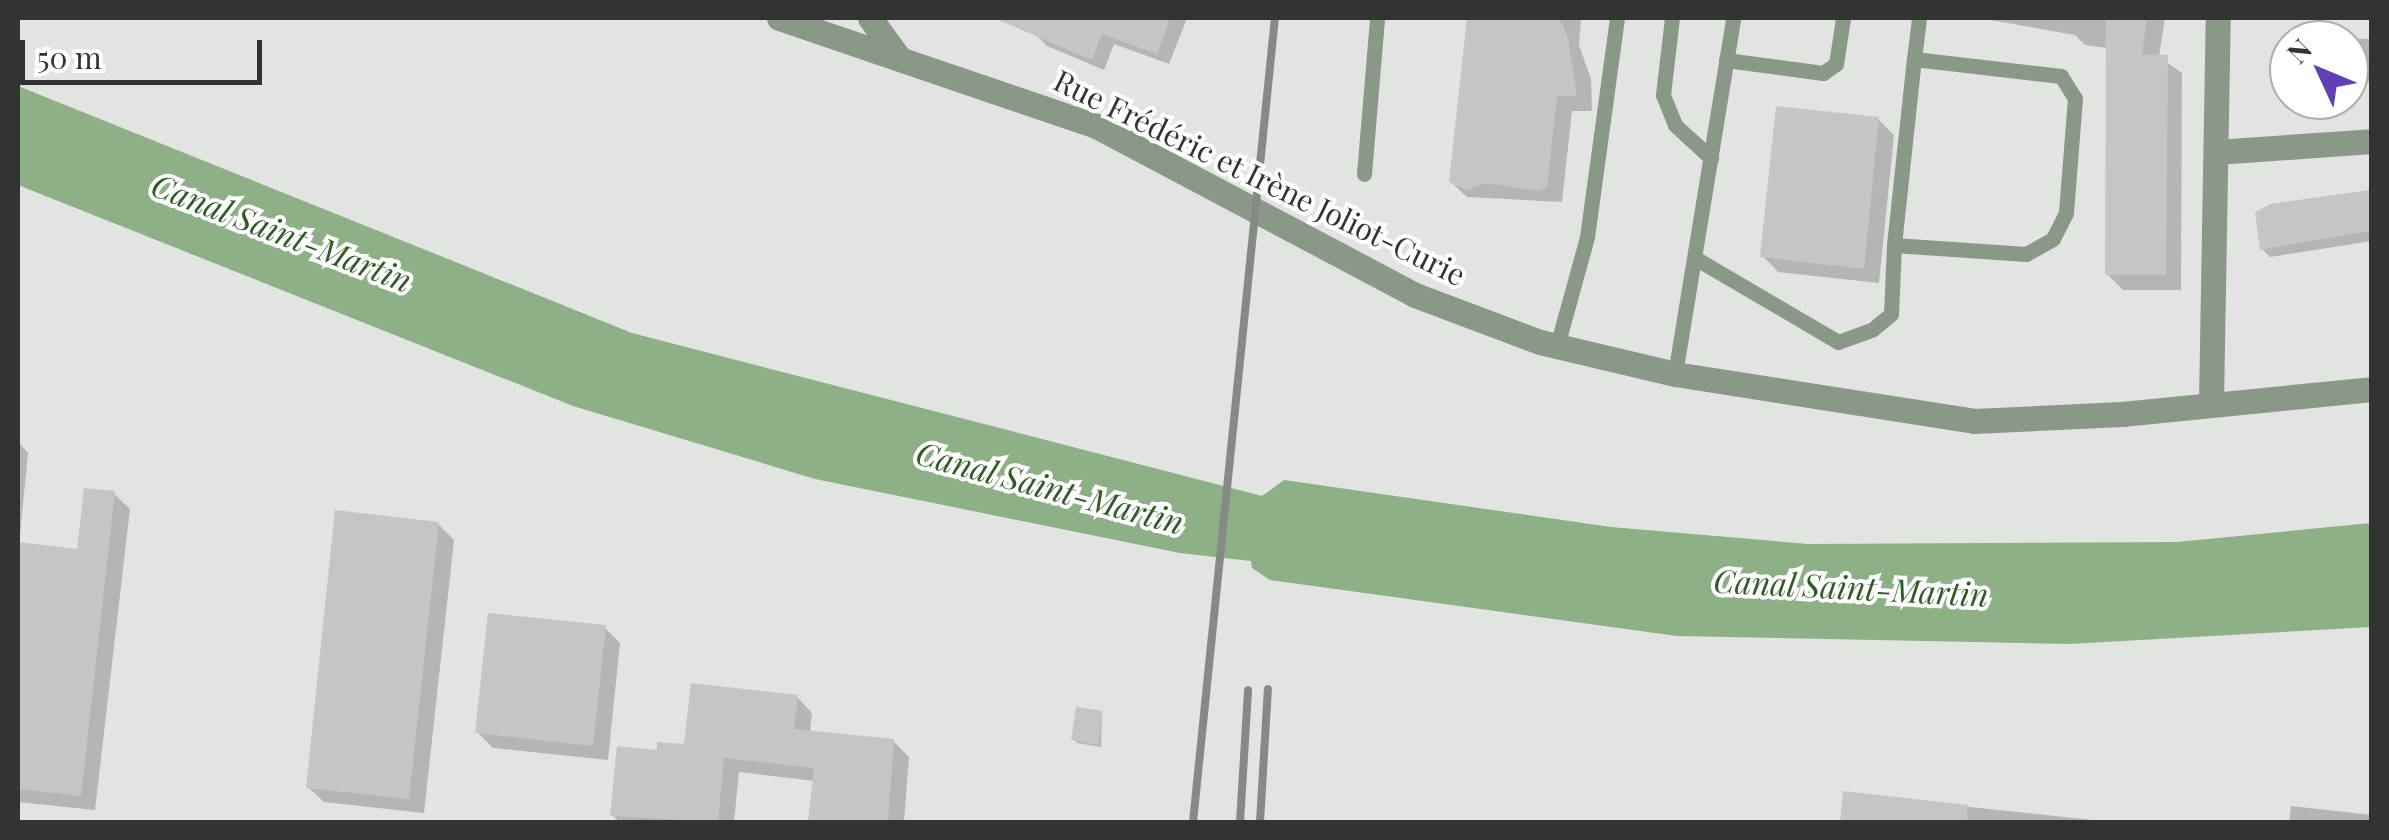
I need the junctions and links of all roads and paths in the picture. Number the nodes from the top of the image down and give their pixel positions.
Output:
1 (779, 18) edge
2 (870, 18) edge
3 (1378, 18) edge
4 (1617, 18) edge
5 (1672, 18) edge
6 (1733, 18) edge
7 (1843, 18) edge
8 (1918, 18) edge
9 (2218, 18) edge
10 (898, 58) junction
11 (1726, 60) junction
12 (1914, 60) junction
13 (2372, 141) edge
14 (2216, 152) junction
15 (1711, 158) junction
16 (1364, 174) dead end
17 (1894, 245) junction
18 (1695, 258) junction
19 (1558, 346) junction
20 (1674, 374) junction
21 (2372, 388) edge
22 (2211, 403) junction

1 - 10 street, Rue Frédéric et Irène Joliot-Curie
2 - 10 street
3 - 16 lane
4 - 19 lane
5 - 15 lane
6 - 11 lane
7 - 11 lane
8 - 12 lane
9 - 14 street
10 - 19 street, Rue Frédéric et Irène Joliot-Curie
11 - 15 lane
12 - 17 lane
12 - 17 lane
13 - 14 street
14 - 22 street
15 - 18 lane
17 - 18 lane
18 - 20 lane
19 - 20 street, Rue Frédéric et Irène Joliot-Curie
20 - 22 street, Rue Frédéric et Irène Joliot-Curie
21 - 22 street, Rue Frédéric et Irène Joliot-Curie

